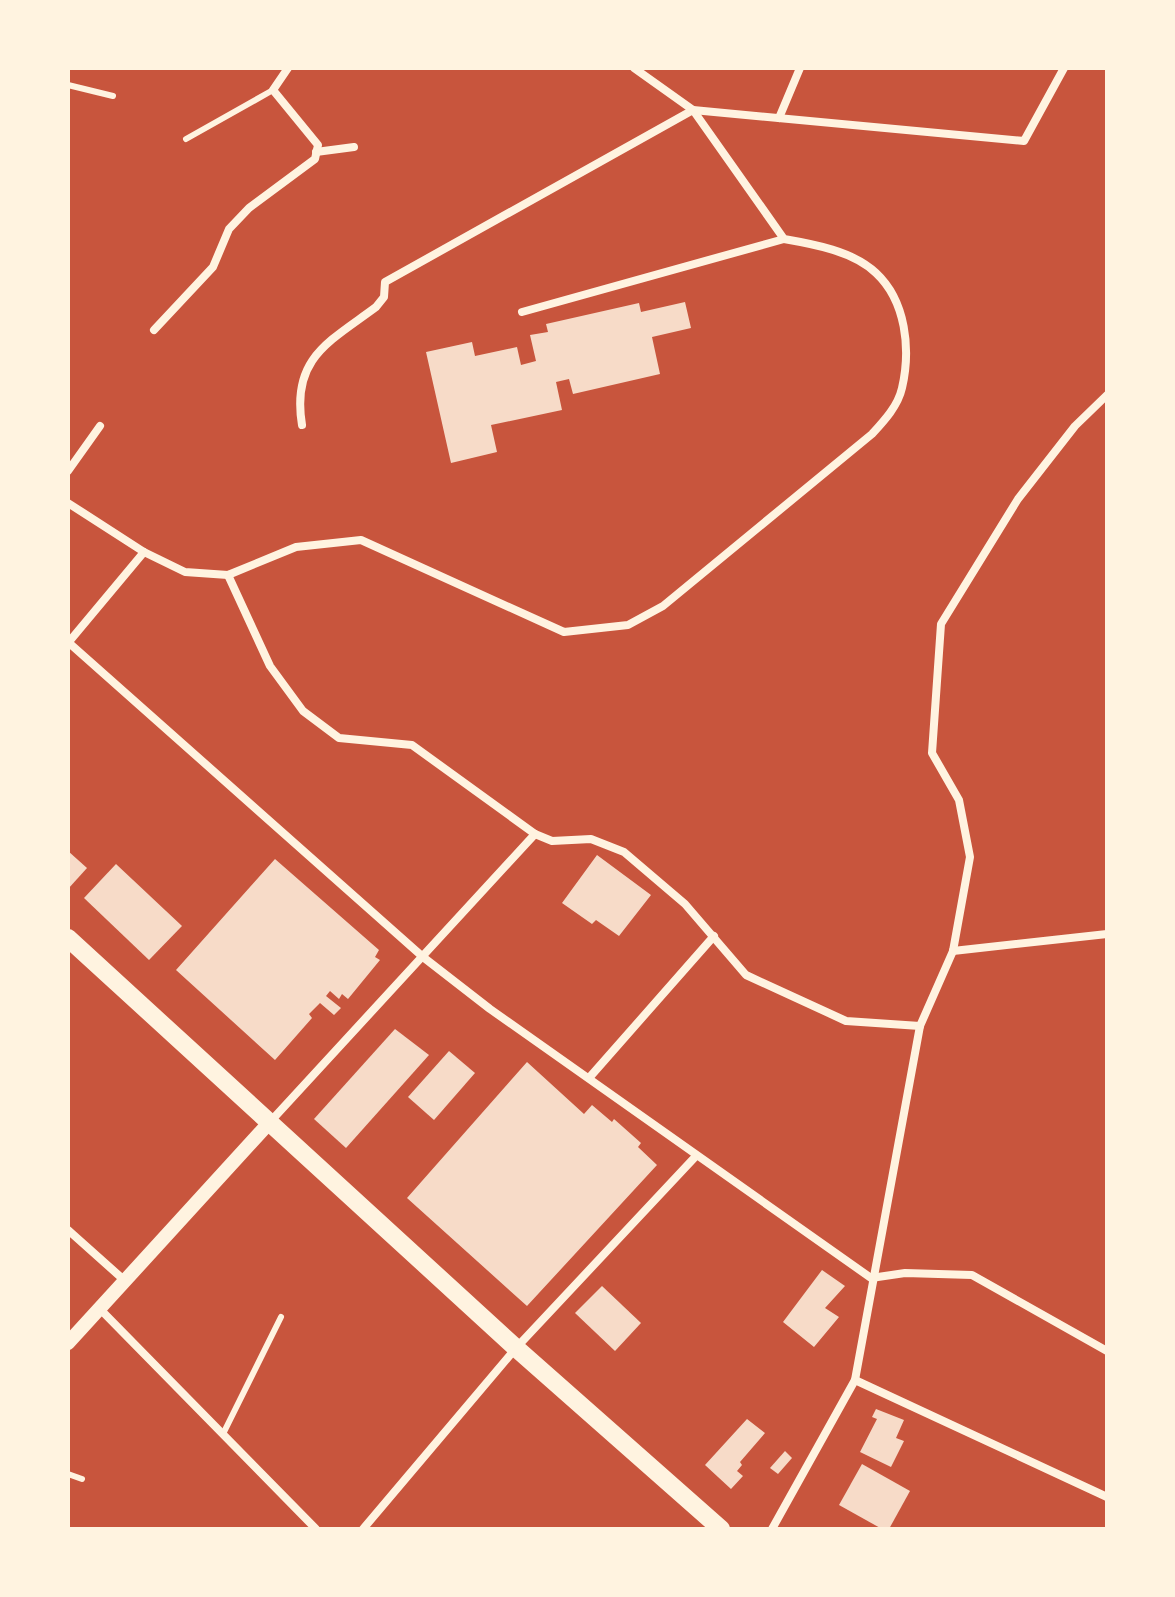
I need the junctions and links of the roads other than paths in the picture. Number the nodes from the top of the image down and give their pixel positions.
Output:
1 (288, 68) edge
2 (634, 68) edge
3 (800, 68) edge
4 (1064, 68) edge
5 (68, 85) edge
6 (273, 90) junction
7 (113, 96) dead end
8 (693, 110) junction
9 (779, 118) junction
10 (186, 139) dead end
11 (354, 147) dead end
12 (316, 152) junction
13 (784, 239) junction
14 (522, 312) dead end
15 (154, 330) dead end
16 (1107, 395) edge
17 (302, 425) dead end
18 (100, 426) dead end
19 (68, 471) edge
20 (68, 503) edge
21 (144, 552) junction
22 (228, 575) junction
23 (68, 642) edge
24 (535, 834) junction
25 (1107, 934) edge
26 (714, 936) junction
27 (68, 938) edge
28 (953, 951) junction
29 (423, 957) junction
30 (920, 1026) junction
31 (589, 1078) junction
32 (269, 1123) junction
33 (696, 1156) junction
34 (68, 1230) edge
35 (871, 1278) junction
36 (124, 1280) junction
37 (99, 1308) junction
38 (281, 1317) dead end
39 (68, 1343) edge
40 (516, 1348) junction
41 (1107, 1351) edge
42 (855, 1380) junction
43 (223, 1434) junction
44 (68, 1474) edge
45 (82, 1479) dead end
46 (1107, 1497) edge
47 (316, 1529) edge
48 (363, 1529) edge
49 (721, 1529) edge
50 (772, 1529) edge

1 - 6 street
2 - 8 street
3 - 9 street
4 - 9 street
5 - 7 lane
6 - 10 lane
6 - 12 street
8 - 9 street
8 - 13 street
8 - 17 street
11 - 12 street
12 - 15 street
13 - 14 street
13 - 22 street
16 - 28 street
18 - 19 street
20 - 21 street
21 - 22 street
21 - 23 street
22 - 24 street
23 - 29 street
24 - 26 street
24 - 29 street
25 - 28 street
26 - 30 street
26 - 31 street
27 - 32 highway
28 - 30 street
29 - 31 street
29 - 32 street
30 - 35 street
31 - 33 street
32 - 36 street
32 - 40 highway
33 - 35 street
33 - 40 street
34 - 36 street
35 - 41 street
35 - 42 street
36 - 37 street
37 - 39 street
37 - 43 street
38 - 43 lane
40 - 48 street
40 - 49 highway
42 - 46 street
42 - 50 street
43 - 47 street
44 - 45 lane

